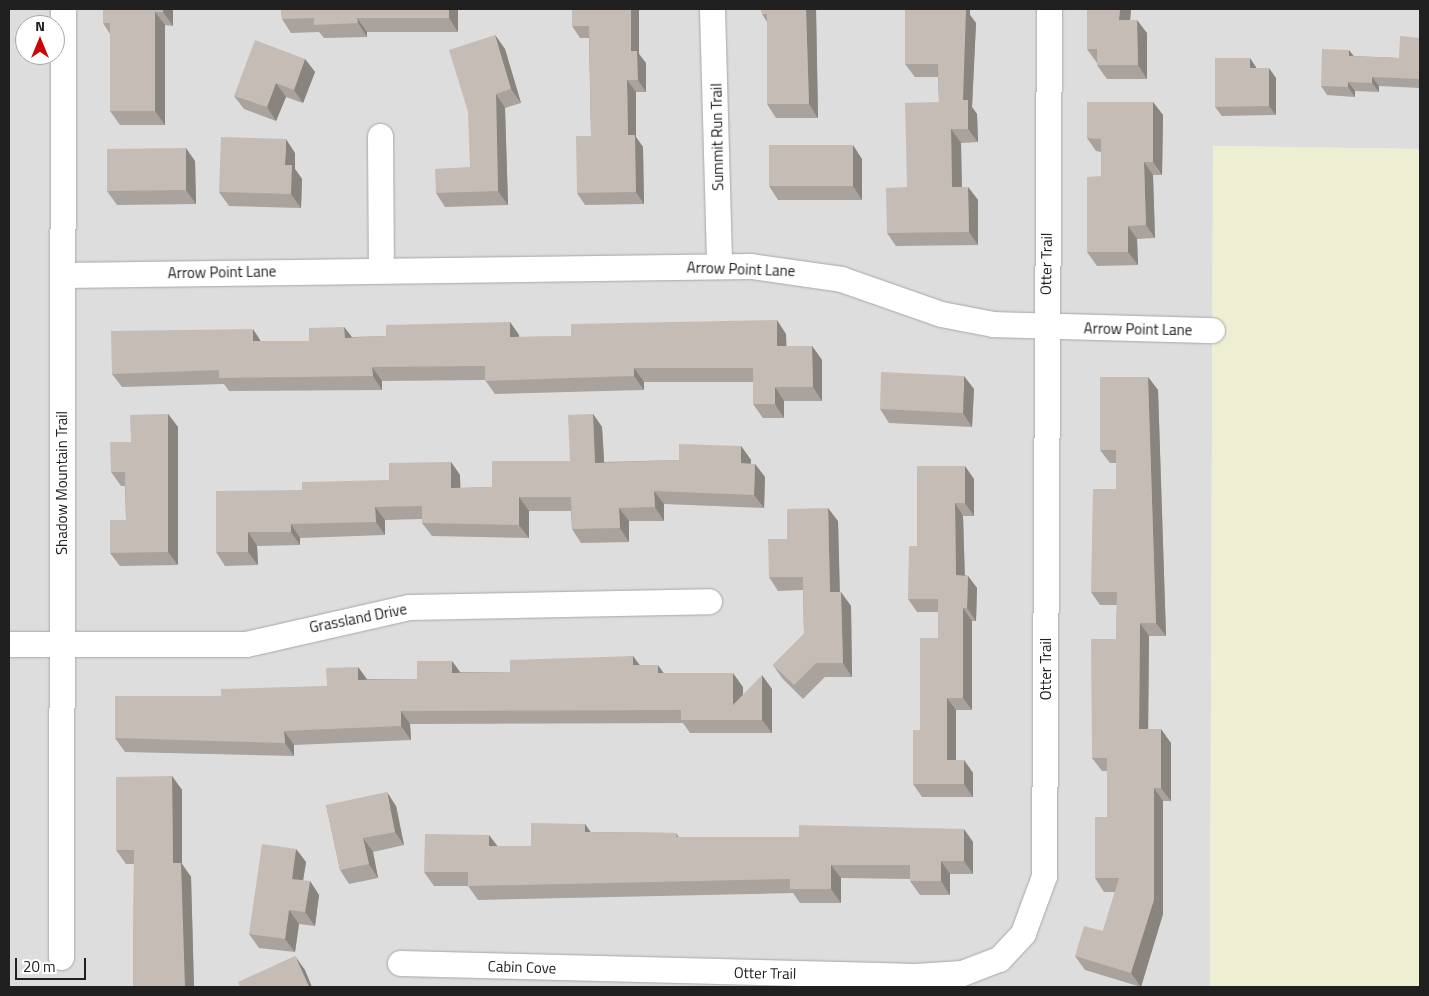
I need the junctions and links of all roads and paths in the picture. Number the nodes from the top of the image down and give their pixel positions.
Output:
1 (63, 9) edge
2 (712, 9) edge
3 (1049, 9) edge
4 (380, 136) dead end
5 (719, 266) junction
6 (381, 270) junction
7 (63, 275) junction
8 (1046, 328) junction
9 (1212, 330) dead end
10 (709, 601) dead end
11 (9, 644) edge
12 (62, 644) junction
13 (61, 958) dead end
14 (400, 963) dead end
15 (644, 979) edge

1 - 7 street, Shadow Mountain Trail
2 - 5 street, Summit Run Trail
3 - 8 street, Otter Trail
4 - 6 street
5 - 6 street, Arrow Point Lane
5 - 8 street, Arrow Point Lane
6 - 7 street, Arrow Point Lane
7 - 12 street, Shadow Mountain Trail
8 - 9 street, Arrow Point Lane
8 - 15 street, Otter Trail
10 - 12 street, Grassland Drive
11 - 12 street, Grassland Drive
12 - 13 street, Shadow Mountain Trail
14 - 15 street, Cabin Cove

